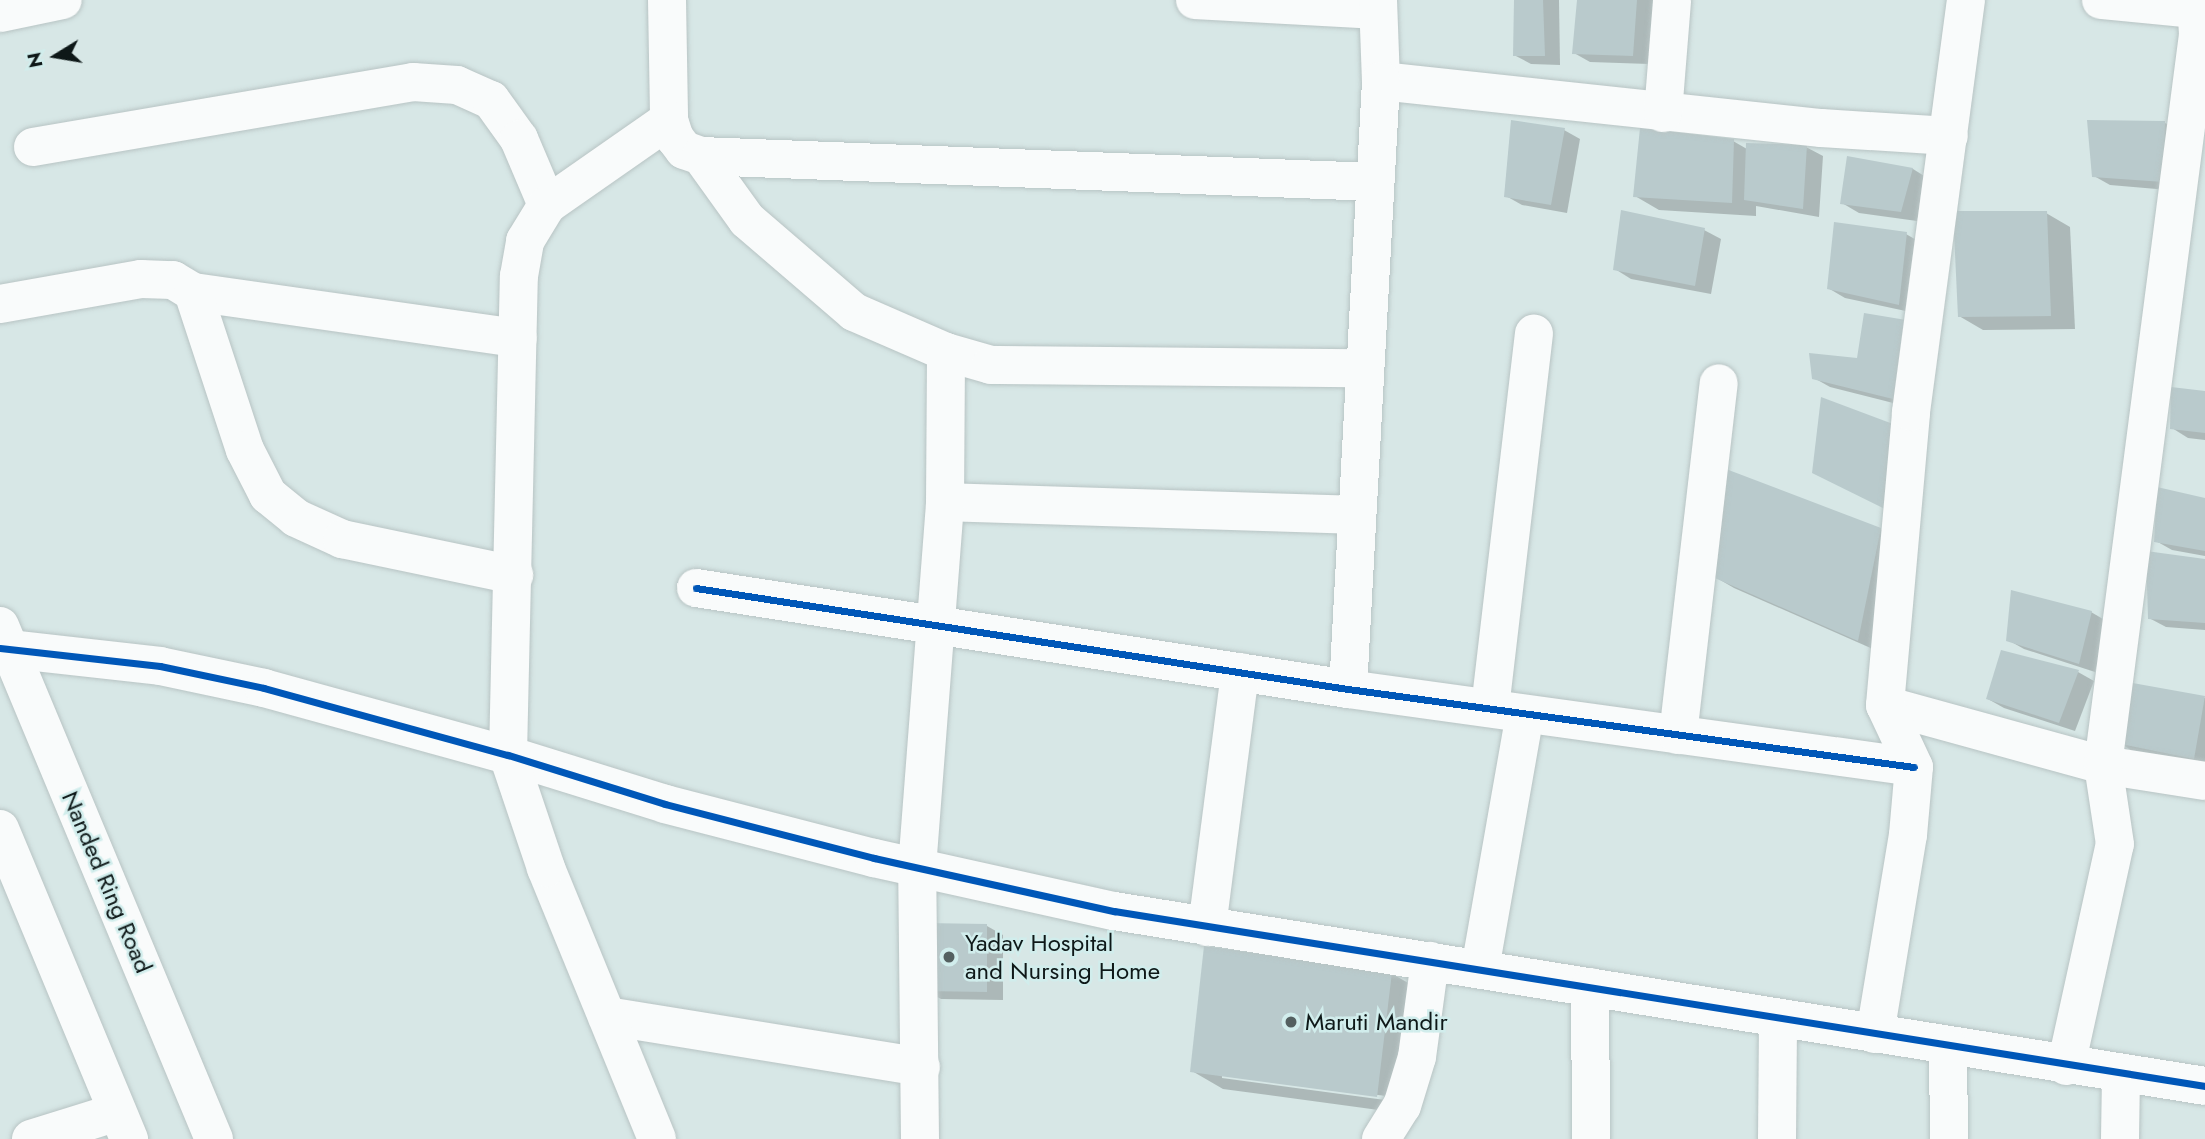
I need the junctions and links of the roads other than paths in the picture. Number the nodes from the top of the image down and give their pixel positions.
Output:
1 (62, 0) edge
2 (667, 0) edge
3 (1195, 0) edge
4 (1672, 0) edge
5 (1966, 0) edge
6 (2101, 0) edge
7 (1378, 5) edge
8 (2199, 7) edge
9 (0, 13) edge
10 (1381, 81) junction
11 (1663, 113) junction
12 (669, 120) junction
13 (1949, 136) junction
14 (33, 147) dead end
15 (701, 156) junction
16 (1375, 182) junction
17 (547, 205) junction
18 (193, 292) junction
19 (0, 304) edge
20 (1534, 334) dead end
21 (518, 338) junction
22 (946, 352) junction
23 (1365, 368) junction
24 (1719, 383) dead end
25 (944, 502) junction
26 (1357, 515) junction
27 (514, 575) junction
28 (696, 588) dead end
29 (937, 625) junction
30 (3, 641) edge
31 (1240, 672) junction
32 (1348, 689) junction
33 (1885, 705) junction
34 (1508, 711) junction
35 (1678, 735) junction
36 (508, 755) junction
37 (2103, 765) junction
38 (1914, 767) junction
39 (2205, 781) edge
40 (0, 829) edge
41 (917, 868) junction
42 (1207, 926) junction
43 (1430, 961) junction
44 (1480, 969) junction
45 (1590, 987) junction
46 (607, 1016) junction
47 (1778, 1018) junction
48 (1875, 1034) junction
49 (1948, 1046) junction
50 (2066, 1066) junction
51 (921, 1068) junction
52 (2121, 1075) junction
53 (2205, 1086) edge
54 (123, 1125) edge
55 (31, 1139) edge
56 (214, 1139) edge
57 (657, 1139) edge
58 (920, 1139) edge
59 (1381, 1139) edge
60 (1591, 1139) edge
61 (1777, 1139) edge
62 (1949, 1139) edge
63 (2120, 1139) edge

1 - 9 main road
2 - 12 main road
3 - 7 main road
4 - 11 main road
5 - 13 main road
6 - 8 main road
7 - 10 main road
8 - 37 main road
10 - 11 main road
10 - 16 main road
11 - 13 main road
12 - 15 main road
12 - 17 main road
13 - 33 main road
14 - 17 main road
15 - 16 main road
15 - 22 main road
16 - 23 main road
17 - 21 main road
18 - 19 main road
18 - 21 main road
18 - 27 main road
20 - 34 main road
21 - 27 main road
22 - 23 main road
22 - 25 main road
23 - 26 main road
24 - 35 main road
25 - 26 main road
25 - 29 main road
26 - 32 main road
27 - 36 main road
28 - 29 main road
29 - 31 main road
29 - 41 main road
30 - 36 main road
30 - 56 main road, Nanded Ring Road
31 - 32 main road
31 - 42 main road
32 - 34 main road
33 - 37 main road
33 - 38 main road
34 - 35 main road
34 - 44 main road
35 - 38 main road
36 - 41 main road
36 - 46 main road
37 - 39 main road
37 - 50 main road
38 - 48 main road
40 - 54 main road
41 - 42 main road
41 - 51 main road
42 - 43 main road
43 - 44 main road
43 - 59 main road
44 - 45 main road
45 - 47 main road
45 - 60 main road
46 - 51 main road
46 - 57 main road
47 - 48 main road
47 - 61 main road
48 - 49 main road
49 - 50 main road
49 - 62 main road
50 - 52 main road
51 - 58 main road
52 - 53 main road
52 - 63 main road
54 - 55 main road

